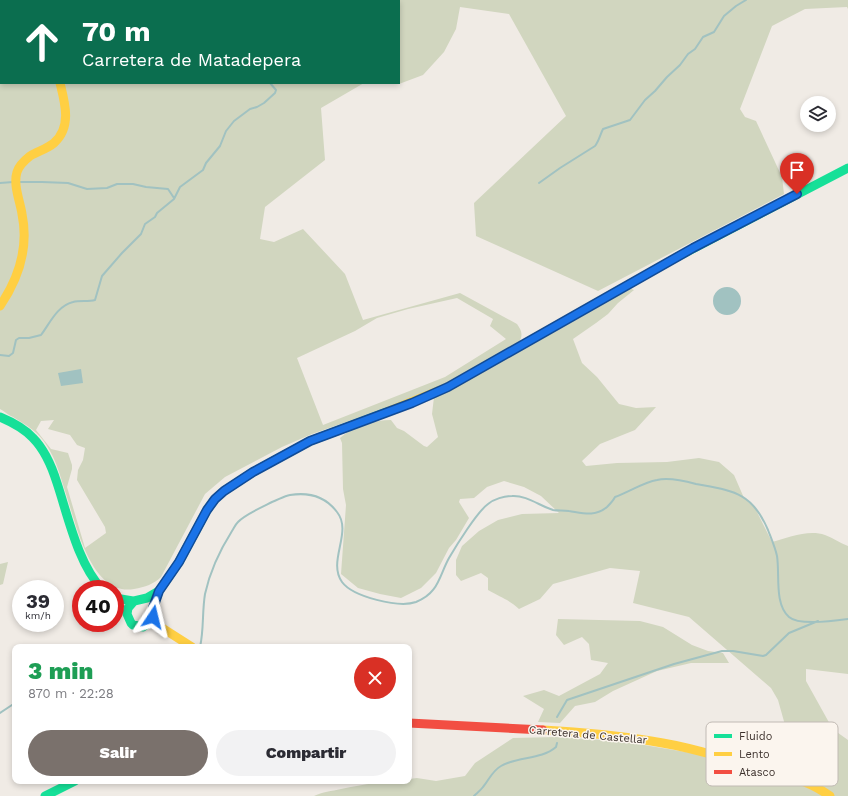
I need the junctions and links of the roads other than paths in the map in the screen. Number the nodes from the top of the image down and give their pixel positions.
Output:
1 (60, 84) edge
2 (848, 168) edge
3 (0, 306) edge
4 (0, 417) edge
5 (94, 580) edge
6 (159, 591) junction
7 (124, 600) edge
8 (136, 601) junction
9 (124, 610) edge
10 (153, 612) junction
11 (126, 613) junction
12 (144, 626) junction
13 (162, 628) junction
14 (187, 644) edge
15 (412, 723) edge
16 (706, 753) edge
17 (69, 784) edge
18 (814, 786) edge
19 (45, 796) edge
20 (830, 796) edge

1 - 3 street
2 - 6 street
4 - 5 street
6 - 8 street
6 - 10 street
7 - 8 street
8 - 10 street
8 - 11 street
9 - 11 street
10 - 12 street
10 - 13 street
11 - 12 street
12 - 13 street
13 - 14 street
15 - 16 street, Carretera de Castellar
17 - 19 street
18 - 20 street, Carretera de Castellar

